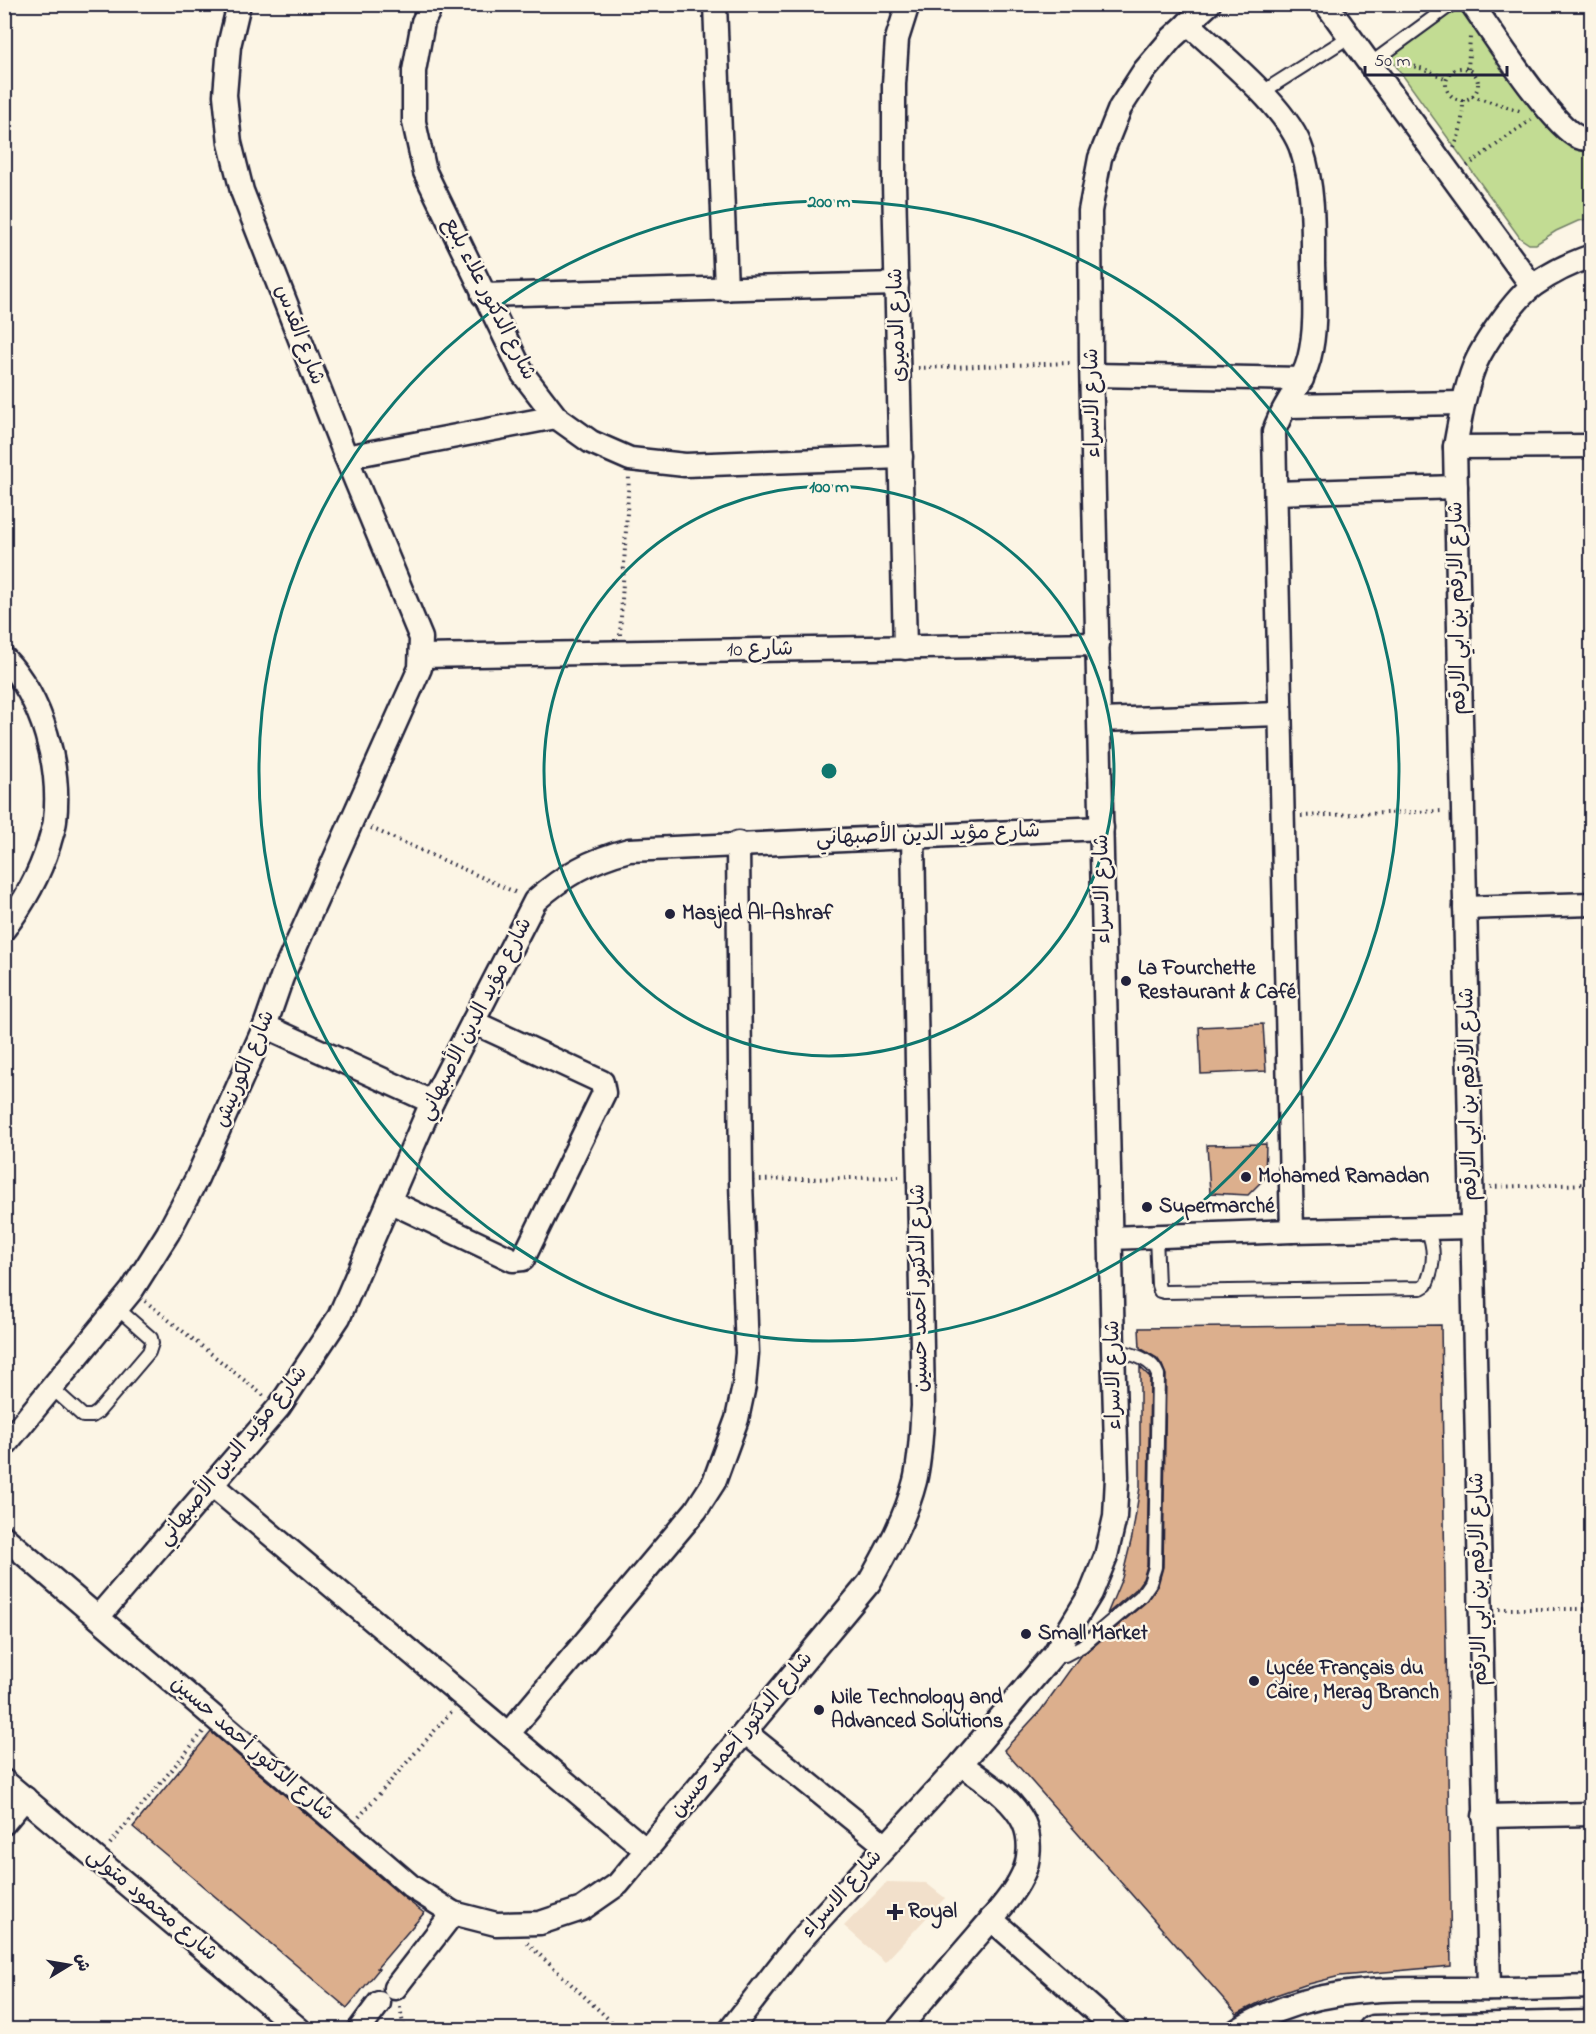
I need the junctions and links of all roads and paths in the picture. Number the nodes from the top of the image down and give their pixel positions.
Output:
1 (239, 4) edge
2 (432, 4) edge
3 (715, 4) edge
4 (908, 4) edge
5 (1209, 4) edge
6 (1326, 4) edge
7 (1452, 4) edge
8 (1472, 4) edge
9 (1188, 23) junction
10 (1349, 37) junction
11 (1372, 62) junction
12 (1447, 79) junction
13 (1261, 93) junction
14 (1472, 96) junction
15 (1463, 100) junction
16 (1592, 138) edge
17 (1448, 171) junction
18 (1592, 256) edge
19 (897, 284) junction
20 (1532, 286) junction
21 (726, 289) junction
22 (483, 295) junction
23 (900, 368) junction
24 (1092, 369) junction
25 (1302, 379) junction
26 (1463, 403) junction
27 (1287, 406) junction
28 (556, 417) junction
29 (1592, 446) edge
30 (1455, 447) junction
31 (346, 457) junction
32 (901, 457) junction
33 (630, 459) junction
34 (1456, 487) junction
35 (1276, 493) junction
36 (1098, 644) junction
37 (905, 648) junction
38 (619, 653) junction
39 (422, 656) junction
40 (4, 658) edge
41 (1280, 714) junction
42 (1100, 720) junction
43 (1462, 810) junction
44 (1282, 816) junction
45 (353, 821) junction
46 (1102, 828) junction
47 (913, 836) junction
48 (738, 843) junction
49 (535, 901) junction
50 (1592, 904) edge
51 (1465, 908) junction
52 (4, 929) edge
53 (473, 1022) junction
54 (265, 1026) junction
55 (432, 1102) junction
56 (918, 1176) junction
57 (741, 1181) junction
58 (1592, 1184) edge
59 (1471, 1187) junction
60 (389, 1201) junction
61 (1472, 1227) junction
62 (1427, 1228) junction
63 (1292, 1231) junction
64 (1156, 1236) junction
65 (1111, 1238) junction
66 (124, 1299) junction
67 (1113, 1349) junction
68 (52, 1388) junction
69 (279, 1407) junction
70 (4, 1446) edge
71 (212, 1485) junction
72 (4, 1537) edge
73 (1480, 1609) junction
74 (1592, 1609) edge
75 (98, 1617) junction
76 (1054, 1654) junction
77 (464, 1697) junction
78 (215, 1718) junction
79 (746, 1733) junction
80 (508, 1734) junction
81 (961, 1764) junction
82 (4, 1781) edge
83 (25, 1798) junction
84 (1592, 1814) edge
85 (1484, 1816) junction
86 (4, 1823) edge
87 (347, 1831) junction
88 (886, 1846) junction
89 (646, 1850) junction
90 (98, 1859) junction
91 (453, 1913) junction
92 (991, 1918) junction
93 (506, 1924) junction
94 (1592, 1987) edge
95 (1489, 1989) junction
96 (1592, 2025) edge
97 (905, 2027) edge
98 (619, 2029) edge
99 (300, 2030) edge
100 (359, 2030) edge
101 (609, 2030) edge
102 (730, 2030) edge
103 (1117, 2030) edge
104 (1238, 2030) edge
105 (1373, 2030) edge

1 - 31 street, شارع القدس
2 - 22 street, شارع الدكتور علاء بلبع
3 - 21 street
4 - 19 street, شارع الدميرى
5 - 9 street, شارع الاسراء
6 - 10 street
7 - 11 lane
8 - 16 street
9 - 13 street
9 - 24 street, شارع الاسراء
10 - 11 street
10 - 13 lane
11 - 12 path
11 - 17 street
12 - 14 path
12 - 15 path
13 - 25 street
14 - 15 path
14 - 17 path
15 - 17 path
17 - 20 street
18 - 20 street, شارع الارقم بن ابي الارقم
19 - 21 street
19 - 23 street, شارع الدميرى
20 - 26 street, شارع الارقم بن ابي الارقم
21 - 22 street
22 - 28 street, شارع الدكتور علاء بلبع
23 - 24 path
23 - 32 street, شارع الدميرى
24 - 25 street
24 - 36 street, شارع الاسراء
25 - 27 street
26 - 27 street
26 - 30 street, شارع الارقم بن ابي الارقم
27 - 35 street
28 - 31 street
28 - 33 street, شارع الدكتور علاء بلبع
29 - 30 street
30 - 34 street, شارع الارقم بن ابي الارقم
31 - 39 street, شارع القدس
32 - 33 street, شارع الدكتور علاء بلبع
32 - 37 street, شارع الدميرى
33 - 38 path
34 - 35 street
34 - 43 street, شارع الارقم بن ابي الارقم
35 - 41 street
36 - 37 street, شارع 10
36 - 42 street, شارع الاسراء
37 - 38 street, شارع 10
38 - 39 street, شارع 10
39 - 45 street, شارع الكورنيش
40 - 52 street
41 - 42 street
41 - 44 street
42 - 46 street, شارع الاسراء
43 - 44 path
43 - 51 street, شارع الارقم بن ابي الارقم
44 - 63 street
45 - 49 path
45 - 54 street, شارع الكورنيش
46 - 47 street, شارع مؤيد الدين الأصبهاني
46 - 65 street, شارع الاسراء
47 - 48 street, شارع مؤيد الدين الأصبهاني
47 - 56 street, شارع الدكتور أحمد حسين
48 - 49 street, شارع مؤيد الدين الأصبهاني
48 - 57 street
49 - 53 street, شارع مؤيد الدين الأصبهاني
50 - 51 street
51 - 59 street, شارع الارقم بن ابي الارقم
53 - 55 street, شارع مؤيد الدين الأصبهاني
53 - 60 street
54 - 55 street
54 - 66 street, شارع الكورنيش
55 - 60 street, شارع مؤيد الدين الأصبهاني
56 - 57 path
56 - 79 street, شارع الدكتور أحمد حسين
57 - 80 street
58 - 59 path
59 - 61 street, شارع الارقم بن ابي الارقم
60 - 69 street, شارع مؤيد الدين الأصبهاني
61 - 62 street
61 - 73 street, شارع الارقم بن ابي الارقم
62 - 63 street
62 - 64 lane
63 - 64 street
64 - 65 street
65 - 67 street, شارع الاسراء
66 - 68 street, شارع الكورنيش
66 - 68 lane
66 - 69 path
67 - 76 street, شارع الاسراء
67 - 76 lane
68 - 70 street, شارع الكورنيش
69 - 71 street, شارع مؤيد الدين الأصبهاني
71 - 75 street, شارع مؤيد الدين الأصبهاني
71 - 77 street
72 - 75 street, شارع الدكتور أحمد حسين
73 - 74 path
73 - 85 street, شارع الارقم بن ابي الارقم
75 - 78 street, شارع الدكتور أحمد حسين
76 - 81 street, شارع الاسراء
77 - 80 street
77 - 87 path
78 - 87 street, شارع الدكتور أحمد حسين
78 - 90 path
79 - 88 street
79 - 89 street, شارع الدكتور أحمد حسين
80 - 89 street
81 - 88 street, شارع الاسراء
81 - 92 street
82 - 83 street, شارع محمود متولى
83 - 86 street
83 - 90 street, شارع محمود متولى
84 - 85 street
85 - 95 street, شارع الارقم بن ابي الارقم
87 - 91 street, شارع الدكتور أحمد حسين
88 - 102 street, شارع الاسراء
89 - 93 street, شارع الدكتور أحمد حسين
90 - 99 street, شارع محمود متولى
91 - 93 street, شارع الدكتور أحمد حسين
91 - 100 street
92 - 97 street
92 - 103 street
93 - 98 path
94 - 95 street
95 - 104 street
96 - 105 street
98 - 101 path

